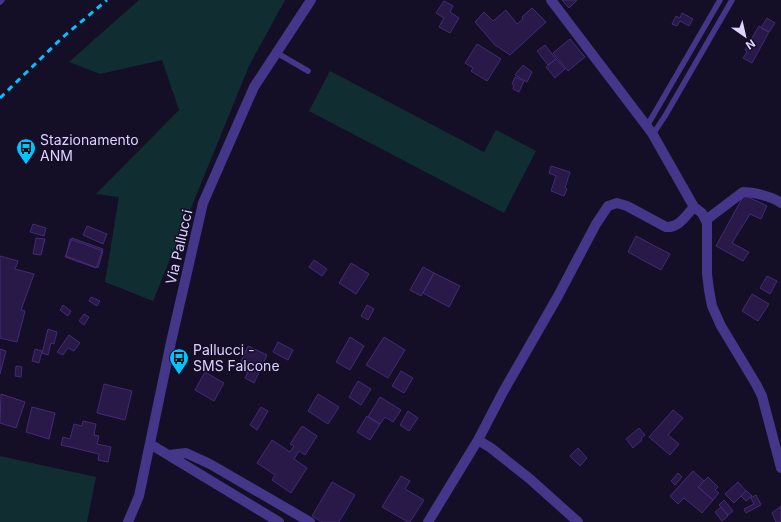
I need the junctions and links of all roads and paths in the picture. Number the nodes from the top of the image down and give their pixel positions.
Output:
1 (311, 0) edge
2 (551, 0) edge
3 (720, 0) edge
4 (732, 0) edge
5 (276, 53) junction
6 (308, 70) dead end
7 (650, 130) junction
8 (781, 203) edge
9 (694, 207) junction
10 (706, 220) junction
11 (478, 440) junction
12 (150, 444) junction
13 (169, 456) junction
14 (781, 468) edge
15 (128, 522) edge
16 (279, 522) edge
17 (310, 522) edge
18 (428, 522) edge
19 (578, 522) edge

1 - 5 street, Via Pallucci
2 - 7 street
3 - 7 lane
4 - 7 lane
5 - 6 lane
5 - 12 street, Via Pallucci
7 - 9 street
8 - 10 street
9 - 10 street
9 - 11 street
10 - 14 street
11 - 18 street
11 - 19 street
12 - 13 street
12 - 15 street, Via Pallucci
13 - 16 street
13 - 17 street

